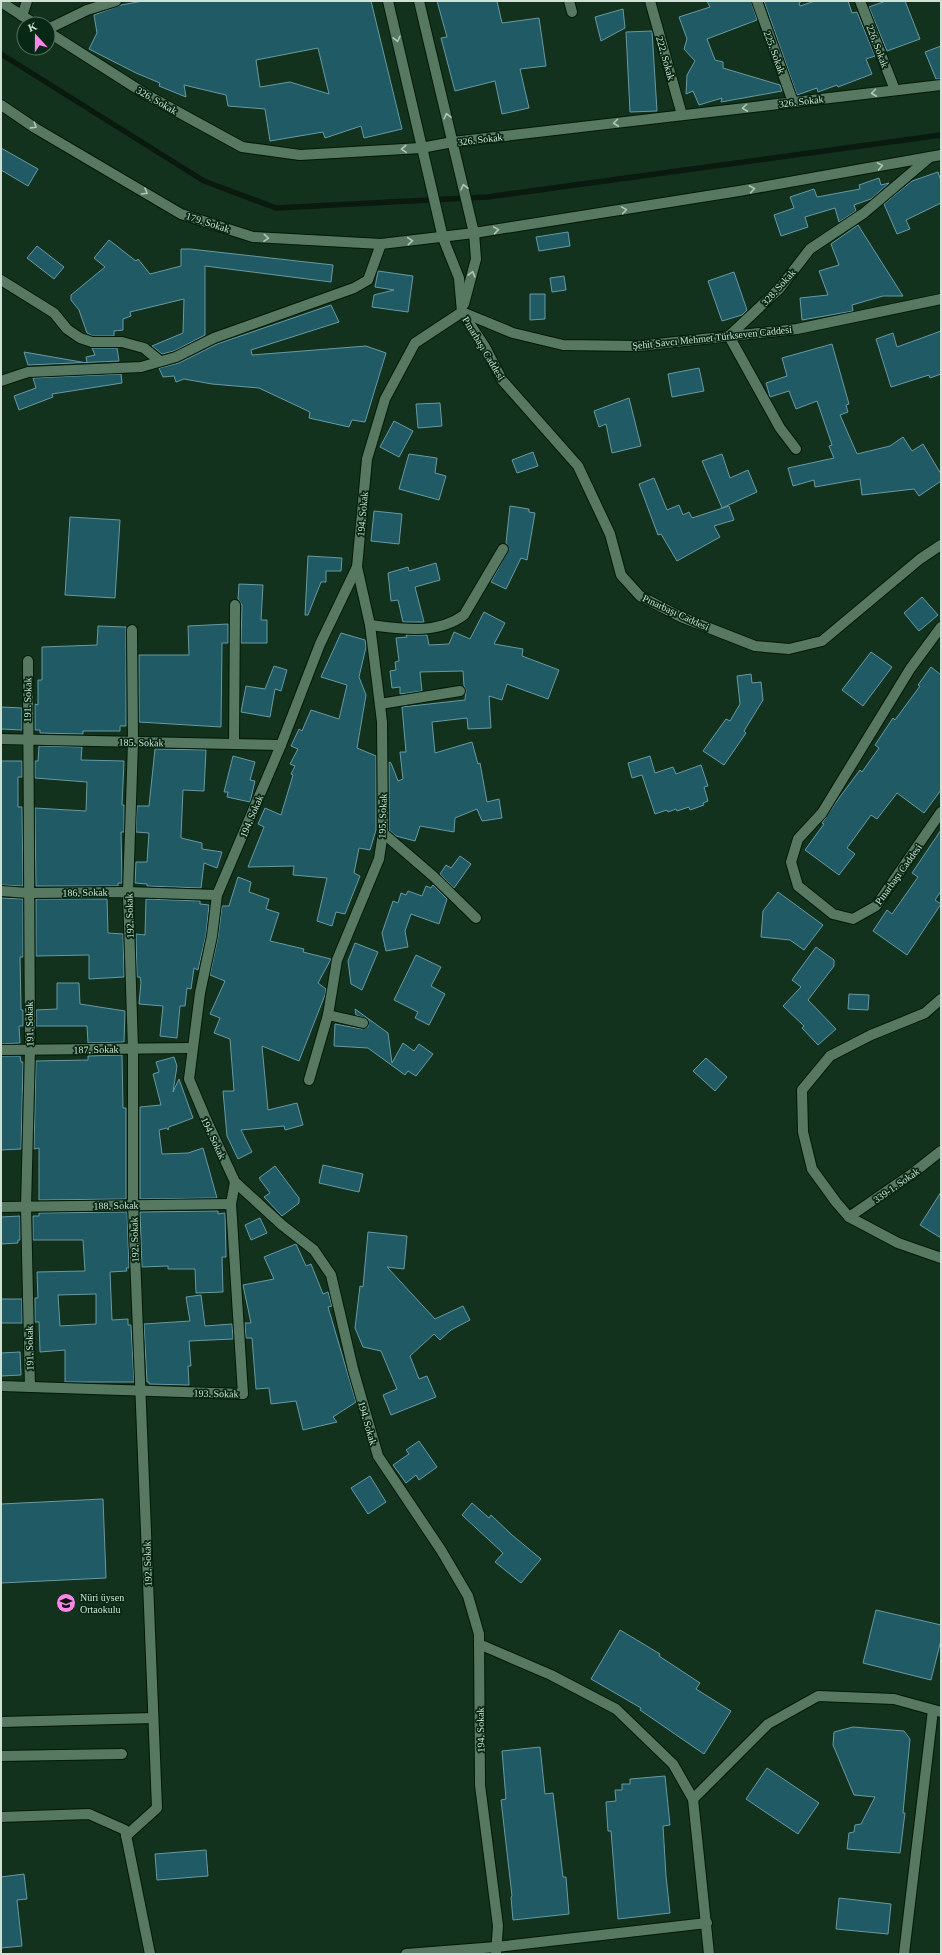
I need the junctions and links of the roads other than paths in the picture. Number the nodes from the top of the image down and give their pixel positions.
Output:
1 (27, 1) edge
2 (116, 1) edge
3 (388, 1) edge
4 (419, 1) edge
5 (569, 1) edge
6 (650, 1) edge
7 (757, 1) edge
8 (860, 1) edge
9 (1, 2) edge
10 (572, 12) dead end
11 (22, 16) joint
12 (56, 25) edge
13 (56, 37) edge
14 (941, 85) edge
15 (895, 90) junction
16 (794, 102) junction
17 (1, 105) edge
18 (682, 115) junction
19 (453, 142) junction
20 (421, 148) junction
21 (941, 155) edge
22 (930, 157) junction
23 (474, 234) junction
24 (443, 238) junction
25 (381, 244) junction
26 (1, 280) edge
27 (941, 299) edge
28 (462, 312) junction
29 (729, 336) junction
30 (160, 362) junction
31 (1, 381) edge
32 (796, 449) dead end
33 (941, 545) edge
34 (504, 549) dead end
35 (357, 567) junction
36 (235, 606) dead end
37 (370, 625) junction
38 (941, 627) edge
39 (132, 630) dead end
40 (28, 661) dead end
41 (460, 692) dead end
42 (380, 704) junction
43 (1, 739) edge
44 (27, 739) junction
45 (133, 742) junction
46 (234, 744) junction
47 (280, 745) junction
48 (941, 812) edge
49 (384, 833) junction
50 (1, 892) edge
51 (128, 892) junction
52 (28, 893) junction
53 (218, 895) junction
54 (476, 918) dead end
55 (941, 999) edge
56 (328, 1015) junction
57 (363, 1023) dead end
58 (192, 1048) junction
59 (133, 1049) junction
60 (1, 1050) edge
61 (30, 1050) junction
62 (309, 1080) dead end
63 (941, 1151) edge
64 (235, 1182) junction
65 (231, 1204) junction
66 (133, 1205) junction
67 (1, 1207) edge
68 (26, 1207) junction
69 (849, 1217) junction
70 (941, 1258) edge
71 (1, 1386) edge
72 (30, 1387) junction
73 (140, 1391) junction
74 (479, 1644) junction
75 (937, 1711) edge
76 (154, 1718) junction
77 (1, 1722) edge
78 (122, 1754) dead end
79 (1, 1756) edge
80 (693, 1799) junction
81 (1, 1817) edge
82 (126, 1836) junction
83 (707, 1923) junction
84 (496, 1951) edge
85 (150, 1954) edge
86 (406, 1954) edge
87 (710, 1954) edge
88 (904, 1954) edge

1 - 11 street
2 - 12 street
3 -> 20 street
19 -> 4 street
5 - 10 street
6 - 18 street, 222. Sokak
7 - 16 street, 225. Sokak
8 - 15 street, 226. Sokak
9 - 11 street
20 -> 13 street, 326. Sokak
14 - 15 street, 326. Sokak
15 -> 16 street, 326. Sokak
16 -> 18 street, 326. Sokak
17 -> 25 street, 179. Sokak
18 -> 19 street, 326. Sokak
19 - 20 street, 326. Sokak
23 -> 19 street
20 - 24 street
21 - 22 street
23 -> 22 street
22 - 29 street, 328. Sokak
23 - 24 street
28 -> 23 street
25 -> 24 street, 179. Sokak
24 - 28 street
25 - 30 street
26 - 30 street
27 - 29 street, Şehit Savcı Mehmet Türkseven Caddesi
28 - 29 street, Şehit Savcı Mehmet Türkseven Caddesi
28 - 33 street, Pınarbaşı Caddesi
28 - 35 street, 194. Sokak
29 - 32 street
30 - 31 street
34 - 37 street
35 - 37 street, 195. Sokak
35 - 47 street, 194. Sokak
36 - 46 street
37 - 42 street, 195. Sokak
38 - 48 street, Pınarbaşı Caddesi
39 - 45 street, 192. Sokak
40 - 44 street, 191. Sokak
41 - 42 street
42 - 49 street, 195. Sokak
43 - 44 street, 185. Sokak
44 - 45 street, 185. Sokak
44 - 52 street, 191. Sokak
45 - 46 street, 185. Sokak
45 - 51 street, 192. Sokak
46 - 47 street, 185. Sokak
47 - 53 street, 194. Sokak
49 - 54 street
49 - 56 street, 195. Sokak
50 - 52 street, 186. Sokak
51 - 52 street, 186. Sokak
51 - 53 street, 186. Sokak
51 - 59 street, 192. Sokak
52 - 61 street, 191. Sokak
53 - 58 street, 194. Sokak
55 - 69 street
56 - 57 street
56 - 62 street, 195. Sokak
58 - 59 street, 187. Sokak
58 - 64 street, 194. Sokak
59 - 61 street, 187. Sokak
59 - 66 street, 192. Sokak
60 - 61 street, 187. Sokak
61 - 68 street, 191. Sokak
63 - 69 street, 339-1. Sokak
64 - 65 street, 193. Sokak
64 - 74 street, 194. Sokak
65 - 66 street, 188. Sokak
65 - 73 street, 193. Sokak
66 - 68 street, 188. Sokak
66 - 73 street, 192. Sokak
67 - 68 street, 188. Sokak
68 - 72 street, 191. Sokak
69 - 70 street
71 - 72 street, 193. Sokak
72 - 73 street, 193. Sokak
73 - 76 street, 192. Sokak
74 - 80 street
74 - 84 street, 194. Sokak
75 - 80 street
75 - 88 street
76 - 77 street
76 - 82 street, 192. Sokak
78 - 79 street
80 - 83 street
81 - 82 street
82 - 85 street
83 - 84 street
83 - 87 street
84 - 86 street

